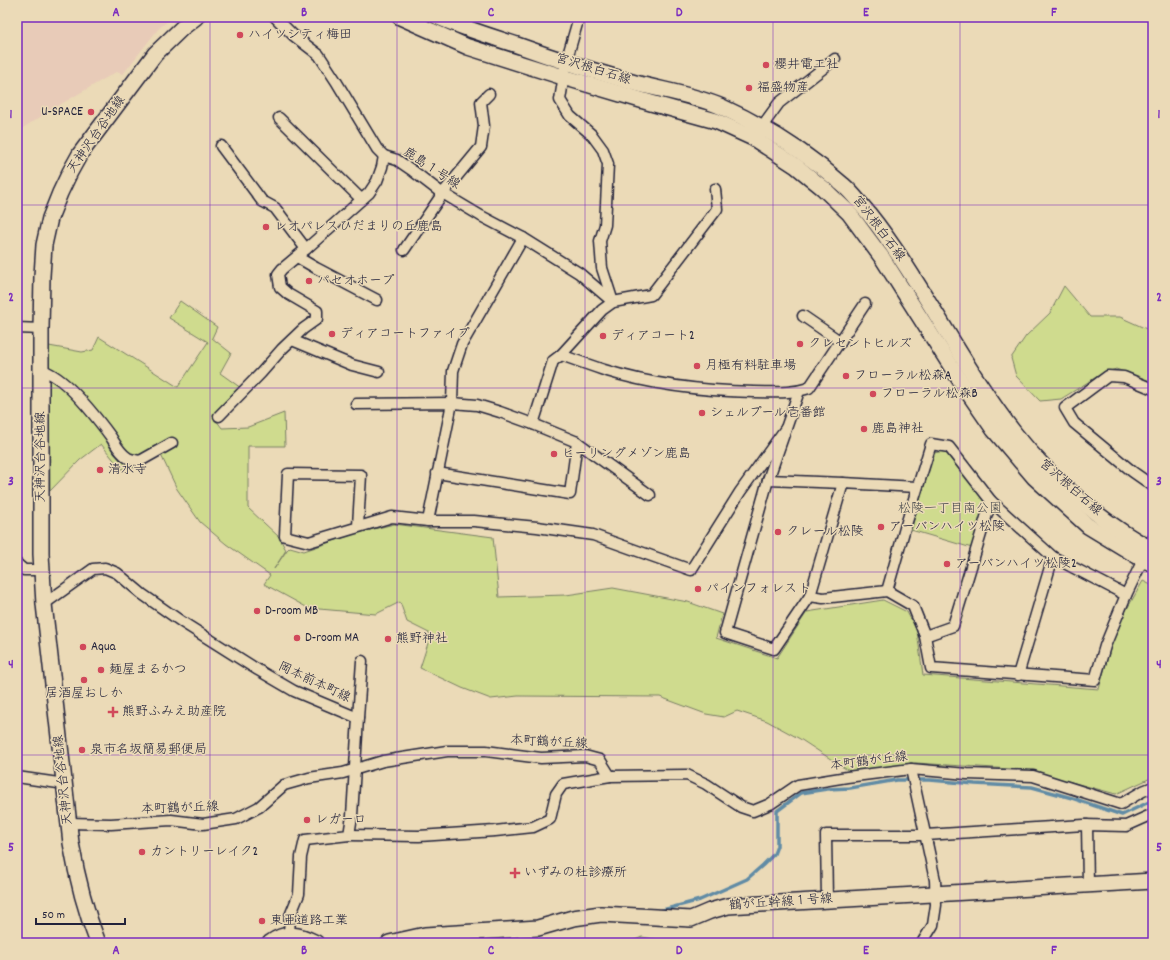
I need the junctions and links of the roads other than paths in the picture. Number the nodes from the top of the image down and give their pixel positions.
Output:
1 (196, 17) edge
2 (275, 17) edge
3 (400, 17) edge
4 (438, 17) edge
5 (580, 17) edge
6 (835, 59) dead end
7 (566, 62) junction
8 (563, 77) junction
9 (489, 94) dead end
10 (279, 118) dead end
11 (758, 133) junction
12 (221, 146) dead end
13 (384, 156) junction
14 (715, 189) dead end
15 (442, 193) junction
16 (361, 199) junction
17 (523, 238) junction
18 (306, 249) junction
19 (404, 250) dead end
20 (297, 256) junction
21 (377, 300) dead end
22 (613, 302) junction
23 (865, 304) dead end
24 (803, 316) dead end
25 (17, 328) edge
26 (41, 329) junction
27 (292, 340) junction
28 (840, 342) junction
29 (561, 355) junction
30 (41, 370) junction
31 (379, 372) dead end
32 (1153, 389) edge
33 (798, 391) junction
34 (356, 404) dead end
35 (452, 404) junction
36 (219, 416) dead end
37 (533, 424) junction
38 (786, 428) junction
39 (577, 442) junction
40 (172, 443) dead end
41 (437, 473) junction
42 (768, 480) junction
43 (842, 483) junction
44 (1153, 486) edge
45 (917, 487) junction
46 (650, 495) dead end
47 (991, 501) junction
48 (428, 521) junction
49 (358, 526) junction
50 (1150, 552) edge
51 (1053, 556) junction
52 (17, 564) edge
53 (42, 570) junction
54 (887, 591) junction
55 (1126, 595) junction
56 (810, 596) junction
57 (44, 604) junction
58 (925, 636) junction
59 (362, 661) dead end
60 (1018, 675) junction
61 (358, 718) junction
62 (355, 769) junction
63 (912, 772) junction
64 (610, 776) junction
65 (17, 777) edge
66 (65, 784) junction
67 (1153, 787) edge
68 (1153, 814) edge
69 (69, 823) junction
70 (1086, 825) junction
71 (349, 835) junction
72 (926, 835) junction
73 (1153, 881) edge
74 (1088, 885) junction
75 (936, 894) junction
76 (827, 900) junction
77 (289, 935) junction
78 (98, 943) edge
79 (270, 943) edge
80 (316, 943) edge
81 (389, 943) edge
82 (922, 943) edge

1 - 26 street, 天神沢台谷地線
2 - 13 street, 鹿島１号線
3 - 8 street
4 - 7 street, 宮沢根白石線
5 - 7 street
6 - 11 street
7 - 8 street
7 - 11 street, 宮沢根白石線
8 - 11 street
8 - 22 street
9 - 15 street
10 - 16 street
11 - 50 street
12 - 18 street
13 - 15 street, 鹿島１号線
13 - 16 street
14 - 22 street
15 - 17 street, 鹿島１号線
15 - 19 street
16 - 18 street
17 - 22 street, 鹿島１号線
17 - 35 street
18 - 20 street
20 - 21 street
20 - 27 street
22 - 29 street
23 - 28 street
24 - 28 street
25 - 26 street
26 - 30 street, 天神沢台谷地線
27 - 31 street
27 - 36 street
28 - 33 street
29 - 33 street
29 - 37 street
30 - 40 street
30 - 53 street, 天神沢台谷地線
32 - 44 street
33 - 38 street
34 - 35 street
35 - 37 street
35 - 41 street
37 - 39 street
38 - 42 street
38 - 48 street
39 - 41 street
39 - 46 street
41 - 48 street
42 - 43 street
42 - 56 street
43 - 45 street
43 - 56 street
45 - 47 street
45 - 54 street
47 - 51 street
47 - 58 street
48 - 49 street
49 - 49 street
50 - 55 street
51 - 55 street
51 - 60 street
52 - 53 street
53 - 57 street, 天神沢台谷地線
54 - 56 street
54 - 58 street
55 - 60 street
57 - 61 street, 岡本前本町線
57 - 66 street, 天神沢台谷地線
58 - 60 street
59 - 61 street
61 - 62 street, 岡本前本町線
62 - 64 street, 本町鶴が丘線
62 - 69 street, 本町鶴が丘線
62 - 71 street, 岡本前本町線
63 - 64 street, 本町鶴が丘線
63 - 67 street, 本町鶴が丘線
63 - 72 street
64 - 71 street
65 - 66 street
66 - 69 street, 天神沢台谷地線
68 - 70 street
69 - 78 street, 天神沢台谷地線
70 - 72 street
70 - 74 street
71 - 77 street
72 - 75 street
72 - 76 street
73 - 74 street, 鶴が丘幹線１号線
74 - 75 street, 鶴が丘幹線１号線
75 - 76 street, 鶴が丘幹線１号線
75 - 82 street
76 - 81 street, 鶴が丘幹線１号線
77 - 79 street
77 - 80 street

